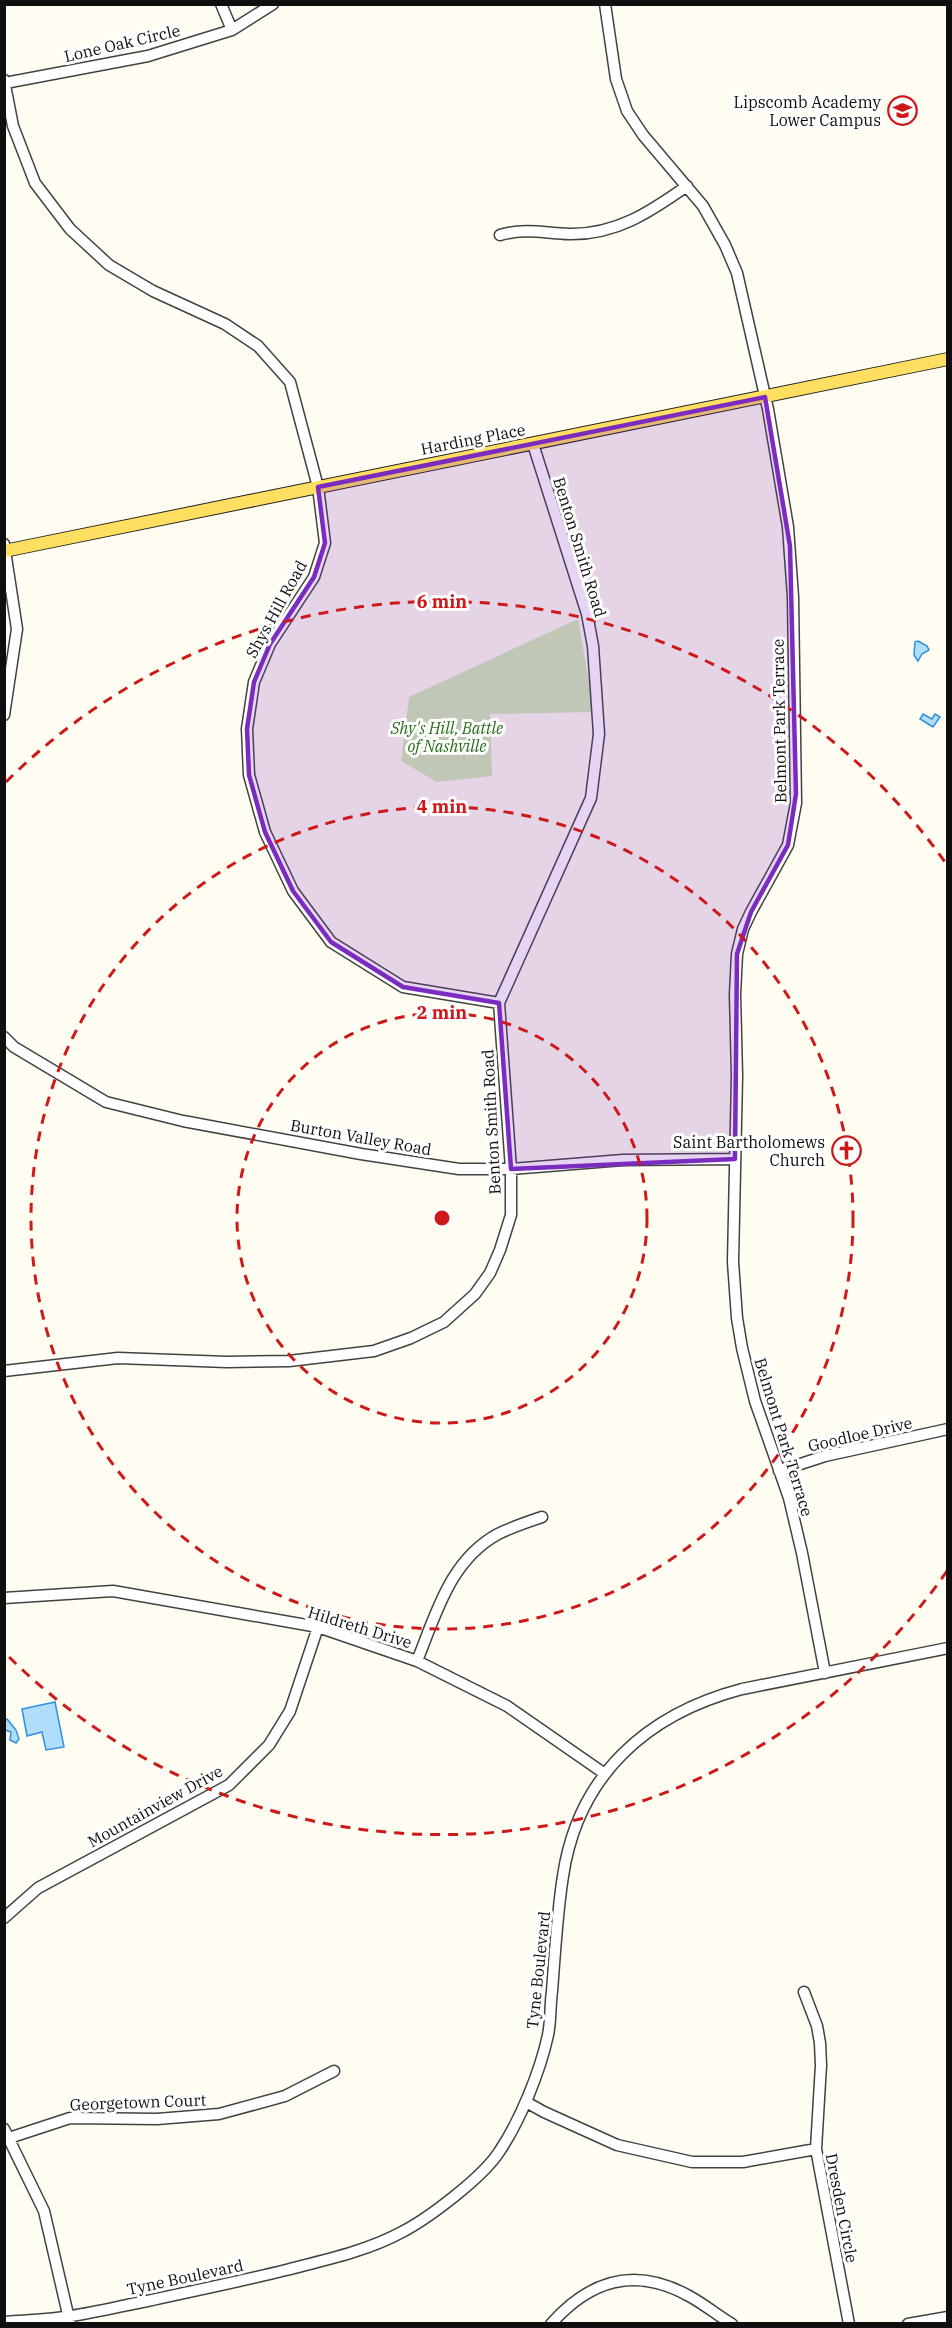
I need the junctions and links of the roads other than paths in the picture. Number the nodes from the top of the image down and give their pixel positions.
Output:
1 (221, 4) edge
2 (273, 4) edge
3 (605, 4) edge
4 (232, 30) junction
5 (5, 82) edge
6 (687, 186) junction
7 (500, 235) dead end
8 (948, 359) edge
9 (765, 397) junction
10 (533, 444) junction
11 (318, 488) junction
12 (5, 548) edge
13 (4, 715) edge
14 (499, 1004) junction
15 (4, 1037) edge
16 (735, 1159) junction
17 (511, 1169) junction
18 (4, 1371) edge
19 (948, 1429) edge
20 (779, 1471) junction
21 (542, 1517) dead end
22 (4, 1598) edge
23 (318, 1627) junction
24 (948, 1648) edge
25 (417, 1661) junction
26 (825, 1672) junction
27 (605, 1774) junction
28 (4, 1918) edge
29 (804, 1992) dead end
30 (334, 2071) dead end
31 (526, 2102) junction
32 (7, 2133) edge
33 (816, 2149) junction
34 (948, 2318) edge
35 (70, 2320) edge
36 (4, 2322) edge
37 (551, 2324) edge
38 (732, 2324) edge
39 (849, 2324) edge
40 (908, 2324) edge

1 - 4 street
2 - 4 street, Lone Oak Circle
3 - 6 street, Belmont Park Terrace
4 - 5 street, Lone Oak Circle
5 - 11 street, Shys Hill Road
6 - 7 street
6 - 9 street, Belmont Park Terrace
8 - 9 main road, Harding Place
9 - 10 main road, Harding Place
9 - 16 street, Belmont Park Terrace
10 - 11 main road, Harding Place
10 - 14 street, Benton Smith Road
11 - 12 main road, Harding Place
11 - 14 street, Shys Hill Road
12 - 13 street
14 - 17 street, Benton Smith Road
15 - 17 street, Burton Valley Road
16 - 17 street, Burton Valley Road
16 - 20 street, Belmont Park Terrace
17 - 18 street, Benton Smith Road
19 - 20 street, Goodloe Drive
20 - 26 street, Belmont Park Terrace
21 - 25 street
22 - 23 street, Hildreth Drive
23 - 25 street, Hildreth Drive
23 - 28 street, Mountainview Drive
24 - 26 street, Tyne Boulevard
25 - 27 street, Hildreth Drive
26 - 27 street, Tyne Boulevard
27 - 31 street, Tyne Boulevard
29 - 33 street, Dresden Circle
30 - 32 street, Georgetown Court
31 - 33 street
31 - 35 street, Tyne Boulevard
32 - 35 street
33 - 39 street, Dresden Circle
34 - 40 street
35 - 36 street, Tyne Boulevard
37 - 38 street

